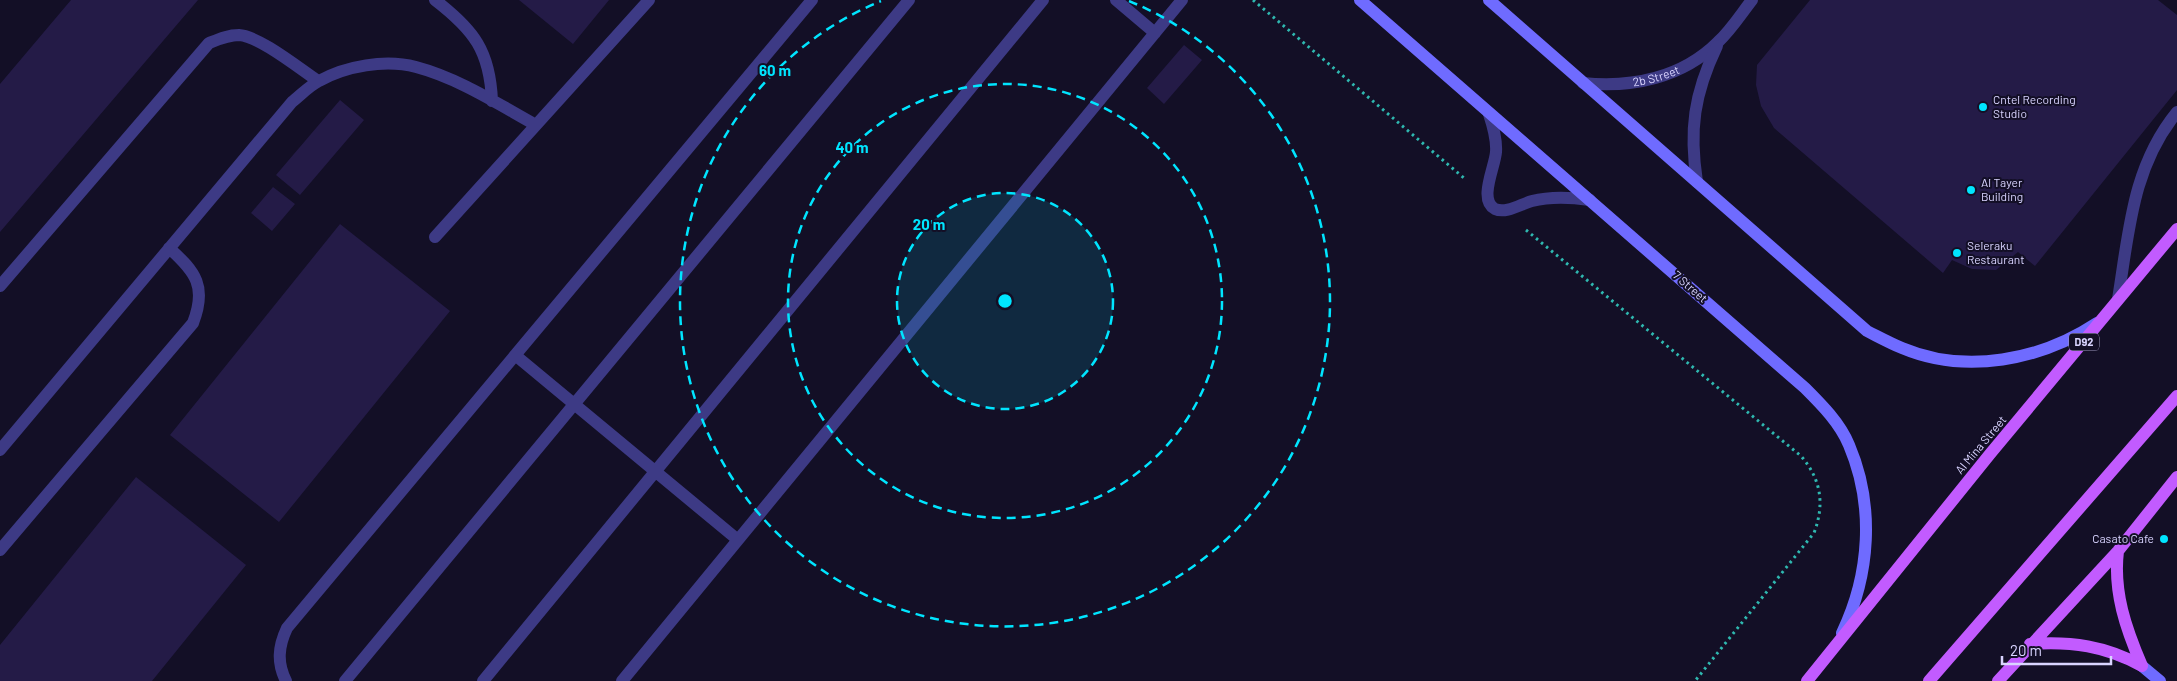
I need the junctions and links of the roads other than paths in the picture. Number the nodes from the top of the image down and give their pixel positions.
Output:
1 (435, 0) edge
2 (650, 0) edge
3 (812, 0) edge
4 (909, 0) edge
5 (1043, 0) edge
6 (1116, 0) edge
7 (1182, 0) edge
8 (1360, 0) edge
9 (1489, 0) edge
10 (1752, 0) edge
11 (1155, 33) junction
12 (1719, 42) junction
13 (318, 81) junction
14 (1583, 83) junction
15 (492, 101) junction
16 (2177, 112) edge
17 (1489, 114) junction
18 (536, 125) junction
19 (1697, 182) junction
20 (1590, 200) junction
21 (2177, 229) edge
22 (435, 237) dead end
23 (169, 248) junction
24 (0, 286) edge
25 (2118, 299) junction
26 (2103, 319) junction
27 (515, 355) junction
28 (2177, 396) edge
29 (574, 404) junction
30 (0, 448) edge
31 (656, 471) junction
32 (2177, 477) edge
33 (738, 540) junction
34 (0, 550) edge
35 (2118, 551) junction
36 (2030, 644) junction
37 (1835, 648) junction
38 (2142, 666) junction
39 (286, 681) edge
40 (345, 681) edge
41 (483, 681) edge
42 (622, 681) edge
43 (1807, 681) edge
44 (1929, 681) edge
45 (1998, 681) edge
46 (2160, 681) edge

1 - 15 street
2 - 18 street
3 - 27 street
4 - 29 street
5 - 31 street
6 - 11 street
7 - 11 street
8 - 17 main road, 7 Street
9 - 14 main road
10 - 12 street, 2b Street
11 - 33 street
12 - 14 street, 2b Street
12 - 19 street, 2b Street
13 - 15 street
13 - 23 street
13 - 24 street
14 - 19 main road
15 - 18 street
16 - 25 street
17 - 20 main road, 7 Street
17 - 20 street
18 - 22 street
19 - 26 main road
20 - 37 main road, 7 Street
21 - 25 main road, Al Mina Street / D92
23 - 30 street
23 - 34 street
25 - 26 main road, Al Mina Street / D92
26 - 37 main road, Al Mina Street / D92
27 - 29 street
27 - 39 street
28 - 44 main road
29 - 31 street
29 - 40 street
31 - 33 street
31 - 41 street
32 - 35 main road
33 - 42 street
35 - 36 main road
35 - 38 main road
36 - 38 main road
36 - 45 main road
37 - 43 main road, Al Mina Street / D92
38 - 46 main road

